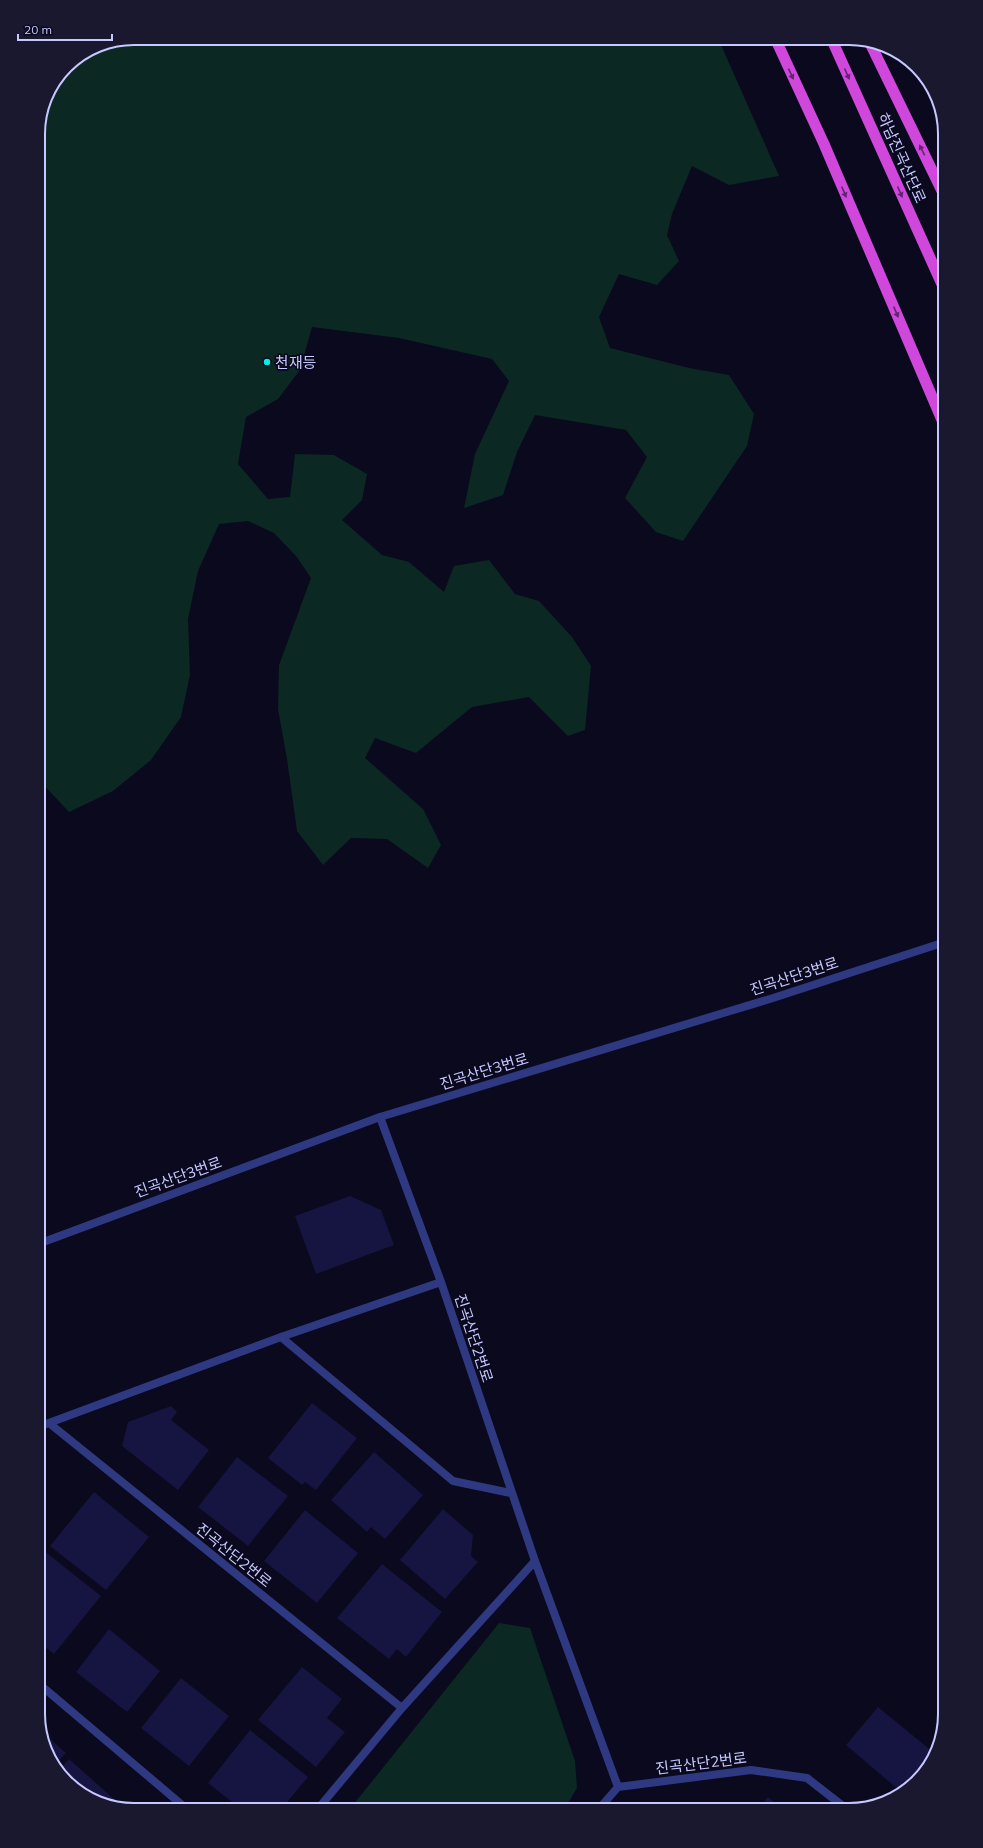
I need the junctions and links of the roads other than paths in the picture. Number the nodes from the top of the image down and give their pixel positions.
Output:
1 (778, 45) edge
2 (834, 45) edge
3 (873, 49) edge
4 (938, 183) edge
5 (938, 275) edge
6 (938, 411) edge
7 (938, 944) edge
8 (380, 1117) junction
9 (45, 1241) edge
10 (441, 1282) junction
11 (281, 1337) junction
12 (49, 1423) junction
13 (45, 1424) edge
14 (511, 1493) junction
15 (535, 1561) junction
16 (45, 1689) edge
17 (402, 1708) junction
18 (618, 1788) junction
19 (180, 1803) edge
20 (323, 1803) edge
21 (604, 1803) edge
22 (839, 1803) edge

1 -> 6 highway
2 -> 5 highway, 하남진곡산단로
4 -> 3 highway, 하남진곡산단로
7 - 8 street, 진곡산단3번로
8 - 9 street, 진곡산단3번로
8 - 10 street, 진곡산단2번로
10 - 11 street, 진곡산단2번로
10 - 14 street, 진곡산단2번로
11 - 12 street, 진곡산단2번로
11 - 14 street
12 - 13 street, 진곡산단2번로
12 - 17 street, 진곡산단2번로
14 - 15 street, 진곡산단2번로
15 - 17 street
15 - 18 street, 진곡산단2번로
16 - 19 street
17 - 20 street
18 - 21 street
18 - 22 street, 진곡산단2번로

